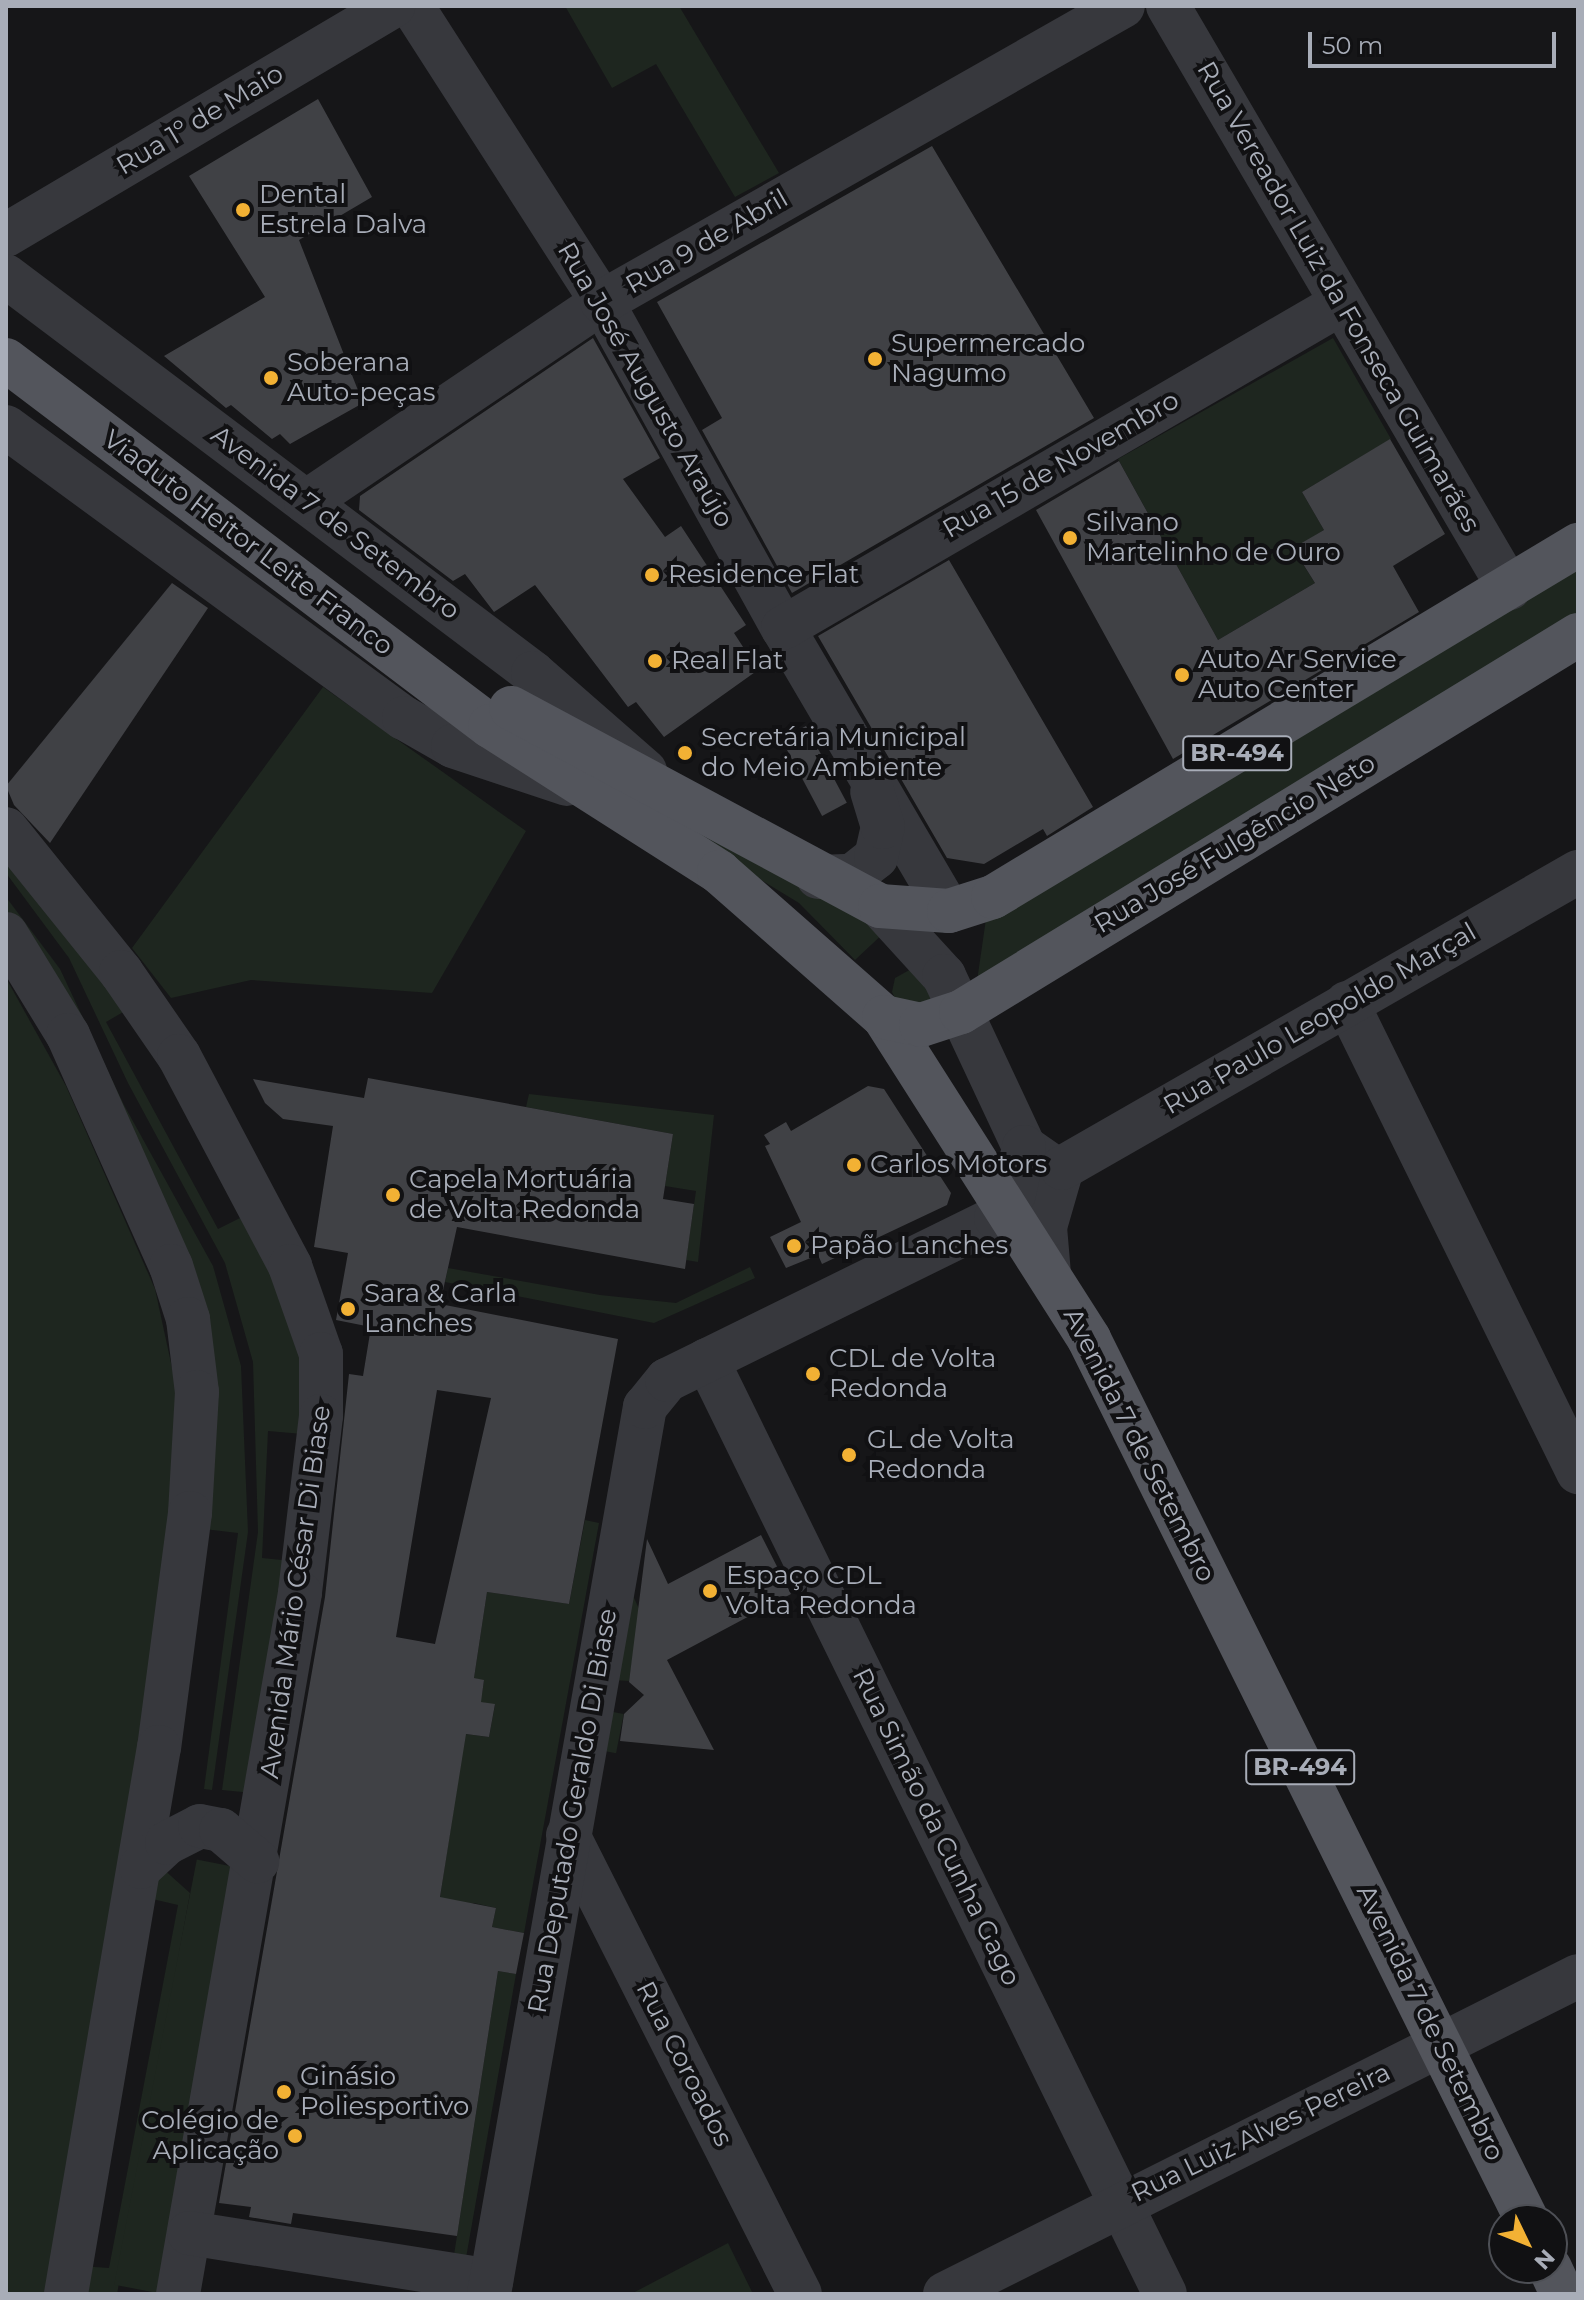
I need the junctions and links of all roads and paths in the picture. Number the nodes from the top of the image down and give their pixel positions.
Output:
1 (393, 6) edge
2 (412, 6) edge
3 (1123, 6) edge
4 (1168, 6) edge
5 (6, 235) edge
6 (6, 276) edge
7 (602, 302) junction
8 (1340, 304) junction
9 (6, 332) edge
10 (6, 360) edge
11 (6, 427) edge
12 (306, 502) junction
13 (1578, 545) edge
14 (1509, 588) junction
15 (783, 628) junction
16 (1578, 635) edge
17 (496, 714) junction
18 (865, 771) junction
19 (655, 781) junction
20 (593, 792) junction
21 (6, 829) edge
22 (1578, 872) edge
23 (818, 877) junction
24 (880, 906) junction
25 (949, 911) junction
26 (6, 934) edge
27 (1347, 1003) junction
28 (961, 1012) junction
29 (884, 1017) junction
30 (1024, 1147) junction
31 (1062, 1168) junction
32 (1004, 1211) junction
33 (1049, 1274) junction
34 (707, 1360) junction
35 (1578, 1472) edge
36 (568, 1835) junction
37 (257, 1861) junction
38 (141, 1867) junction
39 (1578, 1976) edge
40 (1442, 2044) junction
41 (1121, 2202) junction
42 (1519, 2204) edge
43 (189, 2233) junction
44 (490, 2288) edge
45 (66, 2294) edge
46 (178, 2294) edge
47 (800, 2294) edge
48 (945, 2294) edge
49 (1165, 2294) edge

1 - 5 street, Rua 1º de Maio
2 - 7 street, Rua José Augusto Araújo
3 - 7 street, Rua 9 de Abril
4 - 8 street, Rua Vereador Luiz da Fonseca Guimarães
6 - 12 street, Avenida 7 de Setembro
7 - 12 street, Rua 9 de Abril
7 - 15 street, Rua José Augusto Araújo
8 - 14 street, Rua Vereador Luiz da Fonseca Guimarães
8 - 15 street, Rua 15 de Novembro
9 - 17 main road
10 - 17 main road, Viaduto Heitor Leite Franco
11 - 20 street, Avenida 7 de Setembro
12 - 19 street, Avenida 7 de Setembro
13 - 14 main road, BR-494
14 - 25 main road, BR-494
15 - 18 street, Rua José Augusto Araújo
16 - 28 main road, Rua José Fulgêncio Neto / BR-494
17 - 19 main road, Avenida 7 de Setembro
17 - 20 main road, Avenida 7 de Setembro
18 - 23 street, Rua José Augusto Araújo
18 - 25 street, Rua José Augusto Araújo
19 - 23 main road, Avenida 7 de Setembro
20 - 29 main road, Avenida 7 de Setembro
21 - 37 street, Avenida Mário César Di Biase
22 - 27 street, Rua Paulo Leopoldo Marçal
23 - 24 main road, Avenida 7 de Setembro
24 - 25 main road, BR-494
24 - 28 street, Avenida 7 de Setembro
26 - 38 street
27 - 31 street, Rua Paulo Leopoldo Marçal
27 - 35 street
28 - 29 main road, Rua José Fulgêncio Neto
28 - 30 street, Avenida 7 de Setembro
29 - 32 main road, Avenida 7 de Setembro
30 - 31 street
30 - 32 street
31 - 33 street
32 - 33 main road, Avenida 7 de Setembro
32 - 34 street
33 - 40 main road, Avenida 7 de Setembro / BR-494
34 - 36 street, Rua Deputado Geraldo Di Biase
34 - 41 street, Rua Simão da Cunha Gago
36 - 44 street, Rua Deputado Geraldo Di Biase
36 - 47 street, Rua Coroados
37 - 38 street
37 - 43 street, Avenida Mário César Di Biase
38 - 45 street
39 - 40 street, Rua Luiz Alves Pereira
40 - 41 street, Rua Luiz Alves Pereira
40 - 42 main road, Avenida 7 de Setembro / BR-494
41 - 48 street, Rua Luiz Alves Pereira
41 - 49 street, Rua Simão da Cunha Gago
43 - 44 street
43 - 46 street, Avenida Mário César Di Biase

